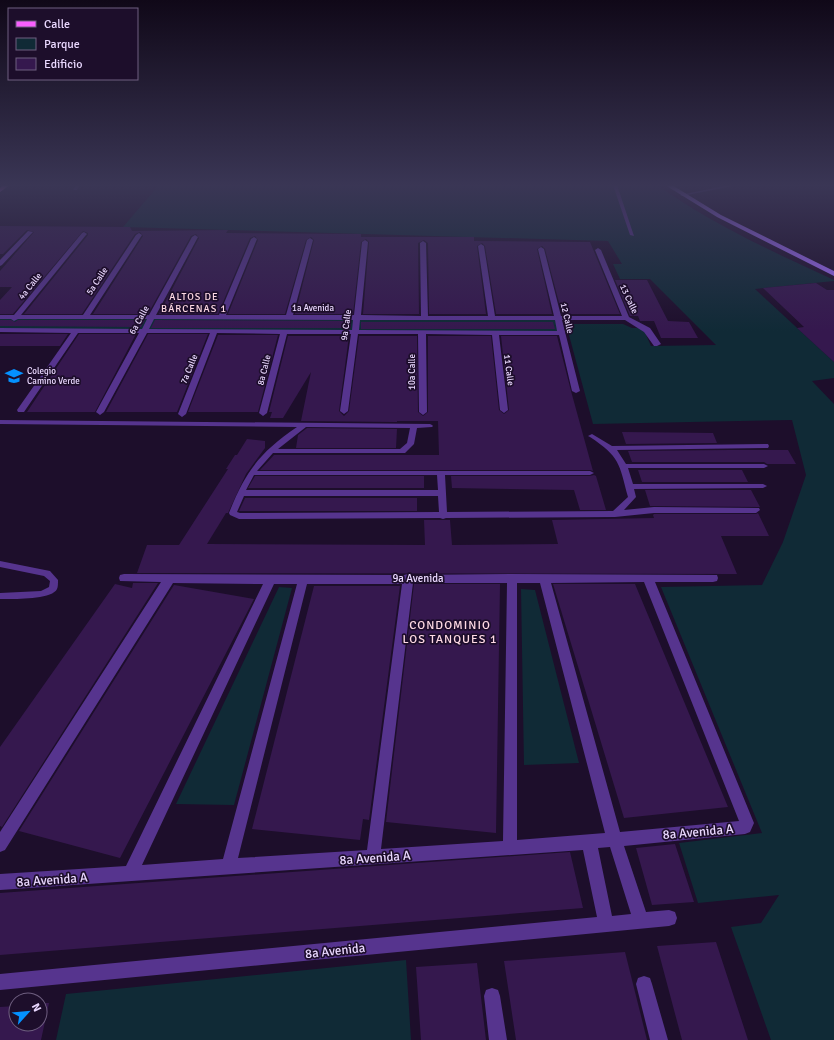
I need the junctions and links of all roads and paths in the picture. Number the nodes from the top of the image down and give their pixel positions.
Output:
1 (29, 234) edge
2 (84, 234) dead end
3 (752, 234) edge
4 (139, 235) dead end
5 (195, 237) dead end
6 (254, 239) dead end
7 (310, 240) dead end
8 (365, 242) dead end
9 (423, 243) dead end
10 (481, 246) dead end
11 (541, 249) dead end
12 (598, 250) dead end
13 (0, 264) edge
14 (834, 274) edge
15 (0, 317) edge
16 (16, 317) junction
17 (85, 317) junction
18 (151, 317) junction
19 (222, 317) junction
20 (289, 318) junction
21 (357, 318) junction
22 (425, 318) junction
23 (492, 318) junction
24 (558, 318) junction
25 (626, 318) junction
26 (3, 330) edge
27 (76, 330) junction
28 (144, 331) junction
29 (284, 331) junction
30 (214, 332) junction
31 (355, 332) junction
32 (422, 332) junction
33 (494, 332) junction
34 (561, 333) junction
35 (657, 344) dead end
36 (576, 392) dead end
37 (21, 410) dead end
38 (504, 410) dead end
39 (344, 411) dead end
40 (100, 412) dead end
41 (422, 412) dead end
42 (182, 414) dead end
43 (263, 414) dead end
44 (0, 422) edge
45 (306, 424) junction
46 (414, 426) junction
47 (430, 426) dead end
48 (592, 436) dead end
49 (765, 446) dead end
50 (612, 448) junction
51 (271, 451) junction
52 (623, 466) junction
53 (764, 466) dead end
54 (441, 472) junction
55 (252, 473) junction
56 (590, 473) dead end
57 (763, 486) dead end
58 (629, 487) junction
59 (241, 493) junction
60 (442, 493) junction
61 (756, 510) dead end
62 (615, 514) junction
63 (443, 516) junction
64 (0, 564) edge
65 (124, 578) dead end
66 (170, 578) junction
67 (408, 578) junction
68 (512, 578) junction
69 (544, 578) junction
70 (648, 578) junction
71 (713, 578) dead end
72 (271, 579) junction
73 (303, 580) junction
74 (0, 596) edge
75 (614, 838) junction
76 (589, 842) junction
77 (0, 845) edge
78 (510, 847) junction
79 (373, 857) junction
80 (228, 867) junction
81 (130, 874) junction
82 (0, 882) edge
83 (669, 918) dead end
84 (641, 920) junction
85 (606, 924) junction
86 (0, 982) edge
87 (644, 984) dead end
88 (492, 996) dead end
89 (498, 1040) edge
90 (659, 1040) edge

1 - 13 street
2 - 16 street, 4a Calle
3 - 14 main road
4 - 17 street, 5a Calle
5 - 18 street, 6a Calle
6 - 19 street
7 - 20 street
8 - 21 street, 9a Calle
9 - 22 street
10 - 23 street
11 - 24 street, 12 Calle
12 - 25 street, 13 Calle
15 - 16 street, 1a Avenida
16 - 17 street, 1a Avenida
16 - 26 street, 4a Calle
17 - 18 street, 1a Avenida
18 - 19 street, 1a Avenida
18 - 28 street, 6a Calle
19 - 20 street, 1a Avenida
20 - 21 street, 1a Avenida
21 - 22 street, 1a Avenida
21 - 31 street, 9a Calle
22 - 23 street, 1a Avenida
23 - 24 street, 1a Avenida
24 - 25 street, 1a Avenida
24 - 34 street, 12 Calle
25 - 35 street, 13 Calle
26 - 27 street
27 - 28 street
27 - 37 street
28 - 30 street
28 - 40 street, 6a Calle
29 - 30 street
29 - 31 street
29 - 43 street, 8a Calle
30 - 42 street, 7a Calle
31 - 32 street
31 - 39 street, 9a Calle
32 - 33 street
32 - 41 street, 10a Calle
33 - 34 street
33 - 38 street, 11 Calle
34 - 36 street, 12 Calle
44 - 45 lane
45 - 46 lane
45 - 51 lane
46 - 47 lane
46 - 51 lane
48 - 50 lane
49 - 50 lane
50 - 52 lane
51 - 55 lane
52 - 53 lane
52 - 58 lane
54 - 55 lane
54 - 56 lane
54 - 60 lane
55 - 59 lane
57 - 58 lane
58 - 62 lane
59 - 60 lane
59 - 63 lane
60 - 63 lane
61 - 62 lane
62 - 63 lane
64 - 74 lane
65 - 66 street, 9a Avenida
66 - 72 street, 9a Avenida
66 - 77 street
67 - 68 street, 9a Avenida
67 - 73 street, 9a Avenida
67 - 79 street
68 - 69 street, 9a Avenida
68 - 78 street
69 - 70 street, 9a Avenida
69 - 75 street
70 - 71 street, 9a Avenida
70 - 75 street, 8a Avenida A
72 - 73 street, 9a Avenida
72 - 81 street
73 - 80 street
75 - 76 street, 8a Avenida A
75 - 84 street
76 - 78 street, 8a Avenida A
76 - 85 street
78 - 79 street, 8a Avenida A
79 - 80 street, 8a Avenida A
80 - 81 street, 8a Avenida A
81 - 82 street, 8a Avenida A
83 - 84 street, 8a Avenida
84 - 85 street, 8a Avenida
85 - 86 street, 8a Avenida
87 - 90 street
88 - 89 street

